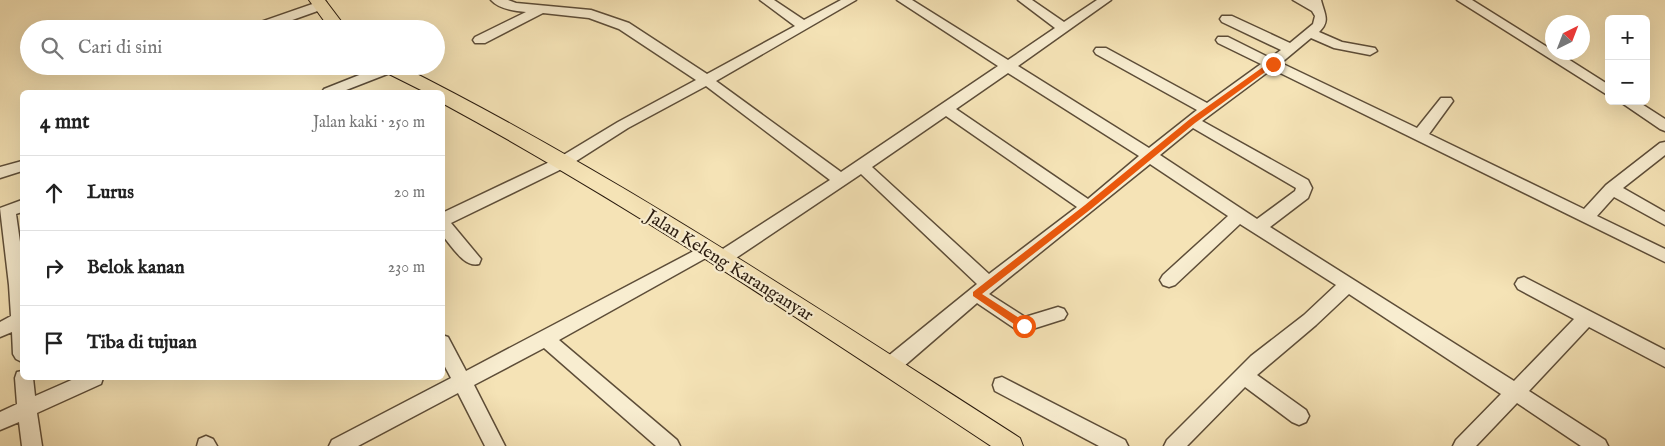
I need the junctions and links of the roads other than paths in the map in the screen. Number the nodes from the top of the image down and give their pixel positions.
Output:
1 (497, 0) edge
2 (766, 0) edge
3 (850, 0) edge
4 (903, 0) edge
5 (1024, 0) edge
6 (1105, 0) edge
7 (1299, 0) edge
8 (1463, 0) edge
9 (319, 2) edge
10 (1316, 5) edge
11 (542, 9) junction
12 (1227, 19) dead end
13 (276, 20) edge
14 (332, 20) edge
15 (804, 26) junction
16 (1063, 28) junction
17 (1310, 33) junction
18 (480, 40) dead end
19 (1224, 40) dead end
20 (1292, 49) junction
21 (1101, 51) dead end
22 (1370, 51) dead end
23 (1272, 64) junction
24 (1008, 66) junction
25 (370, 75) edge
26 (405, 75) edge
27 (706, 80) junction
28 (1605, 89) edge
29 (334, 90) edge
30 (434, 90) edge
31 (445, 97) edge
32 (1446, 101) dead end
33 (1632, 105) edge
34 (946, 108) junction
35 (1208, 110) junction
36 (1192, 121) junction
37 (1665, 126) edge
38 (1420, 135) junction
39 (1665, 147) edge
40 (1150, 156) junction
41 (565, 161) junction
42 (862, 166) junction
43 (20, 167) edge
44 (0, 173) edge
45 (840, 179) junction
46 (1612, 189) junction
47 (1088, 207) junction
48 (10, 210) edge
49 (1239, 215) junction
50 (1586, 217) junction
51 (1665, 219) edge
52 (445, 221) edge
53 (445, 226) edge
54 (1258, 227) junction
55 (714, 255) junction
56 (1665, 256) edge
57 (473, 259) dead end
58 (1169, 280) dead end
59 (20, 284) edge
60 (1348, 284) junction
61 (1524, 284) dead end
62 (982, 289) junction
63 (1058, 314) dead end
64 (1587, 318) junction
65 (20, 320) joint
66 (0, 330) edge
67 (545, 338) junction
68 (445, 347) edge
69 (1665, 359) edge
70 (889, 367) junction
71 (1244, 376) junction
72 (24, 380) edge
73 (90, 380) edge
74 (463, 380) junction
75 (1002, 385) dead end
76 (1515, 392) junction
77 (27, 408) junction
78 (1299, 416) dead end
79 (0, 421) edge
80 (32, 446) edge
81 (339, 446) edge
82 (495, 446) edge
83 (670, 446) edge
84 (1010, 446) edge
85 (1118, 446) edge
86 (1174, 446) edge
87 (1463, 446) edge
88 (1598, 446) edge

1 - 11 street
2 - 15 street
3 - 15 street
4 - 24 street
5 - 16 street
6 - 16 street
7 - 10 street
8 - 28 street
9 - 13 street
9 - 14 main road
10 - 17 street
11 - 18 street
11 - 27 street
12 - 20 street
15 - 27 street
16 - 24 street
17 - 20 street
17 - 22 street
19 - 23 street
20 - 23 street
21 - 35 street
23 - 35 street
23 - 38 street
24 - 34 street
24 - 40 street
25 - 29 street
26 - 30 main road
27 - 41 street
27 - 45 street
31 - 41 main road, Jalan Keleng Karanganyar
32 - 38 street
33 - 37 street
34 - 42 street
34 - 47 street
35 - 36 street
36 - 40 street
36 - 54 street
38 - 50 street
39 - 46 street
40 - 47 street
40 - 49 street
41 - 52 street
41 - 55 main road, Jalan Keleng Karanganyar
42 - 45 street
42 - 62 street
43 - 44 street
45 - 55 street
46 - 50 street
46 - 51 street
47 - 62 street
48 - 59 street
49 - 54 street
49 - 58 street
50 - 56 street
53 - 57 street
54 - 60 street
55 - 67 street
55 - 70 main road, Jalan Keleng Karanganyar
59 - 65 street
60 - 71 street
60 - 76 street
61 - 64 street
62 - 63 street
62 - 70 street
64 - 69 street
64 - 76 street
65 - 66 street
67 - 74 street
67 - 83 street
68 - 74 street
70 - 84 main road, Jalan Keleng Karanganyar
71 - 78 street
71 - 86 street
72 - 77 street
73 - 77 street
74 - 81 street
74 - 82 street
75 - 85 street
76 - 87 street
76 - 88 street
77 - 79 street
77 - 80 street

